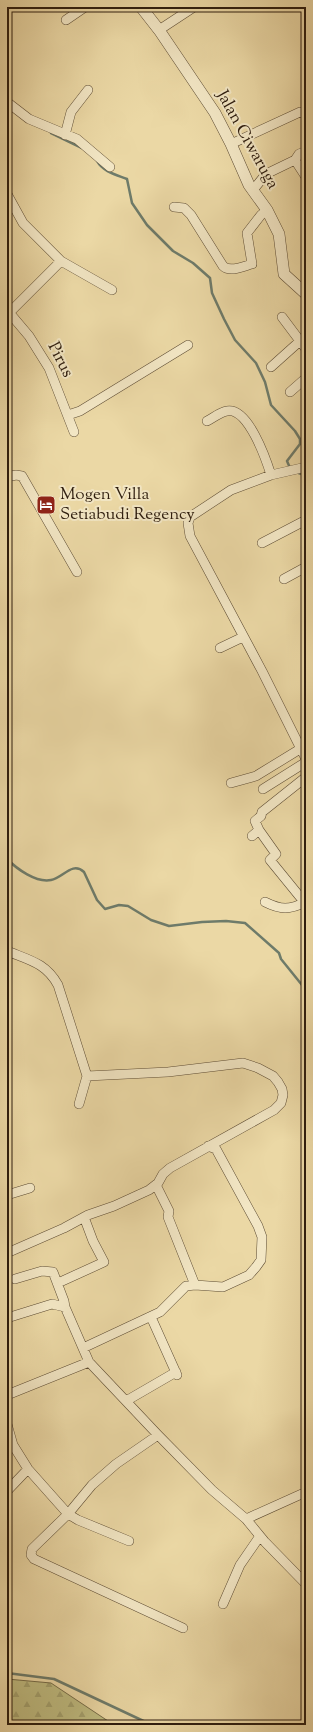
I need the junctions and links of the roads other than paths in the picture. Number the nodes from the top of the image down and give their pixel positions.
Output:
1 (85, 7) edge
2 (140, 7) edge
3 (194, 7) edge
4 (66, 20) dead end
5 (159, 30) junction
6 (88, 90) dead end
7 (7, 102) edge
8 (306, 115) edge
9 (65, 135) junction
10 (231, 144) junction
11 (306, 151) edge
12 (296, 160) junction
13 (110, 167) dead end
14 (306, 177) edge
15 (253, 190) junction
16 (7, 194) edge
17 (174, 207) dead end
18 (267, 210) junction
19 (61, 261) junction
20 (112, 290) dead end
21 (306, 294) edge
22 (8, 311) edge
23 (282, 317) dead end
24 (300, 341) junction
25 (188, 345) dead end
26 (306, 349) edge
27 (271, 366) dead end
28 (306, 378) edge
29 (290, 392) dead end
30 (68, 415) junction
31 (207, 421) dead end
32 (74, 432) dead end
33 (306, 462) edge
34 (301, 469) edge
35 (271, 475) junction
36 (7, 477) edge
37 (306, 520) edge
38 (262, 543) dead end
39 (306, 567) edge
40 (77, 572) dead end
41 (284, 579) dead end
42 (243, 637) junction
43 (220, 648) dead end
44 (300, 749) junction
45 (306, 760) edge
46 (306, 777) edge
47 (231, 782) dead end
48 (263, 789) dead end
49 (265, 902) dead end
50 (305, 902) edge
51 (7, 951) edge
52 (87, 1076) junction
53 (78, 1104) dead end
54 (208, 1146) junction
55 (156, 1185) junction
56 (30, 1188) dead end
57 (7, 1194) edge
58 (84, 1217) junction
59 (7, 1254) edge
60 (15, 1279) dead end
61 (58, 1283) junction
62 (195, 1285) junction
63 (65, 1307) junction
64 (150, 1317) junction
65 (7, 1318) edge
66 (83, 1348) junction
67 (89, 1362) junction
68 (7, 1395) edge
69 (126, 1401) junction
70 (7, 1424) edge
71 (158, 1435) junction
72 (28, 1469) junction
73 (7, 1491) edge
74 (306, 1492) edge
75 (68, 1514) junction
76 (246, 1519) junction
77 (260, 1536) junction
78 (129, 1541) dead end
79 (306, 1584) edge
80 (223, 1604) dead end
81 (182, 1628) dead end

1 - 4 street
2 - 5 street, Jalan Ciwaruga
3 - 5 street
5 - 10 street, Jalan Ciwaruga
6 - 9 street
7 - 9 street
8 - 10 street
9 - 13 street
10 - 15 street, Jalan Ciwaruga
11 - 12 street
12 - 14 street
12 - 15 street
15 - 18 street, Jalan Ciwaruga
16 - 19 street
17 - 18 street
18 - 21 street, Jalan Ciwaruga
19 - 20 street
19 - 22 street
22 - 30 street, Pirus
23 - 24 street
24 - 26 street
24 - 27 street
25 - 30 street
28 - 29 street
30 - 32 street, Pirus
31 - 35 street
33 - 34 street
34 - 35 street
35 - 42 street
36 - 40 street
37 - 38 street
39 - 41 street
42 - 43 street
42 - 44 street
44 - 45 street
44 - 47 street
45 - 48 street
46 - 50 street
49 - 50 street
51 - 52 street
52 - 53 street
52 - 54 street
54 - 55 street
54 - 62 street
55 - 58 street
55 - 62 street
56 - 57 street
58 - 59 street
58 - 61 street
60 - 61 street
61 - 63 street
62 - 64 street
63 - 65 street
63 - 66 street
64 - 66 street
64 - 69 street
66 - 67 street
67 - 68 street
67 - 69 street
69 - 71 street
70 - 72 street
71 - 75 street
71 - 76 street
72 - 73 street
72 - 75 street
74 - 76 street
75 - 78 street
75 - 81 street
76 - 77 street
77 - 79 street
77 - 80 street

